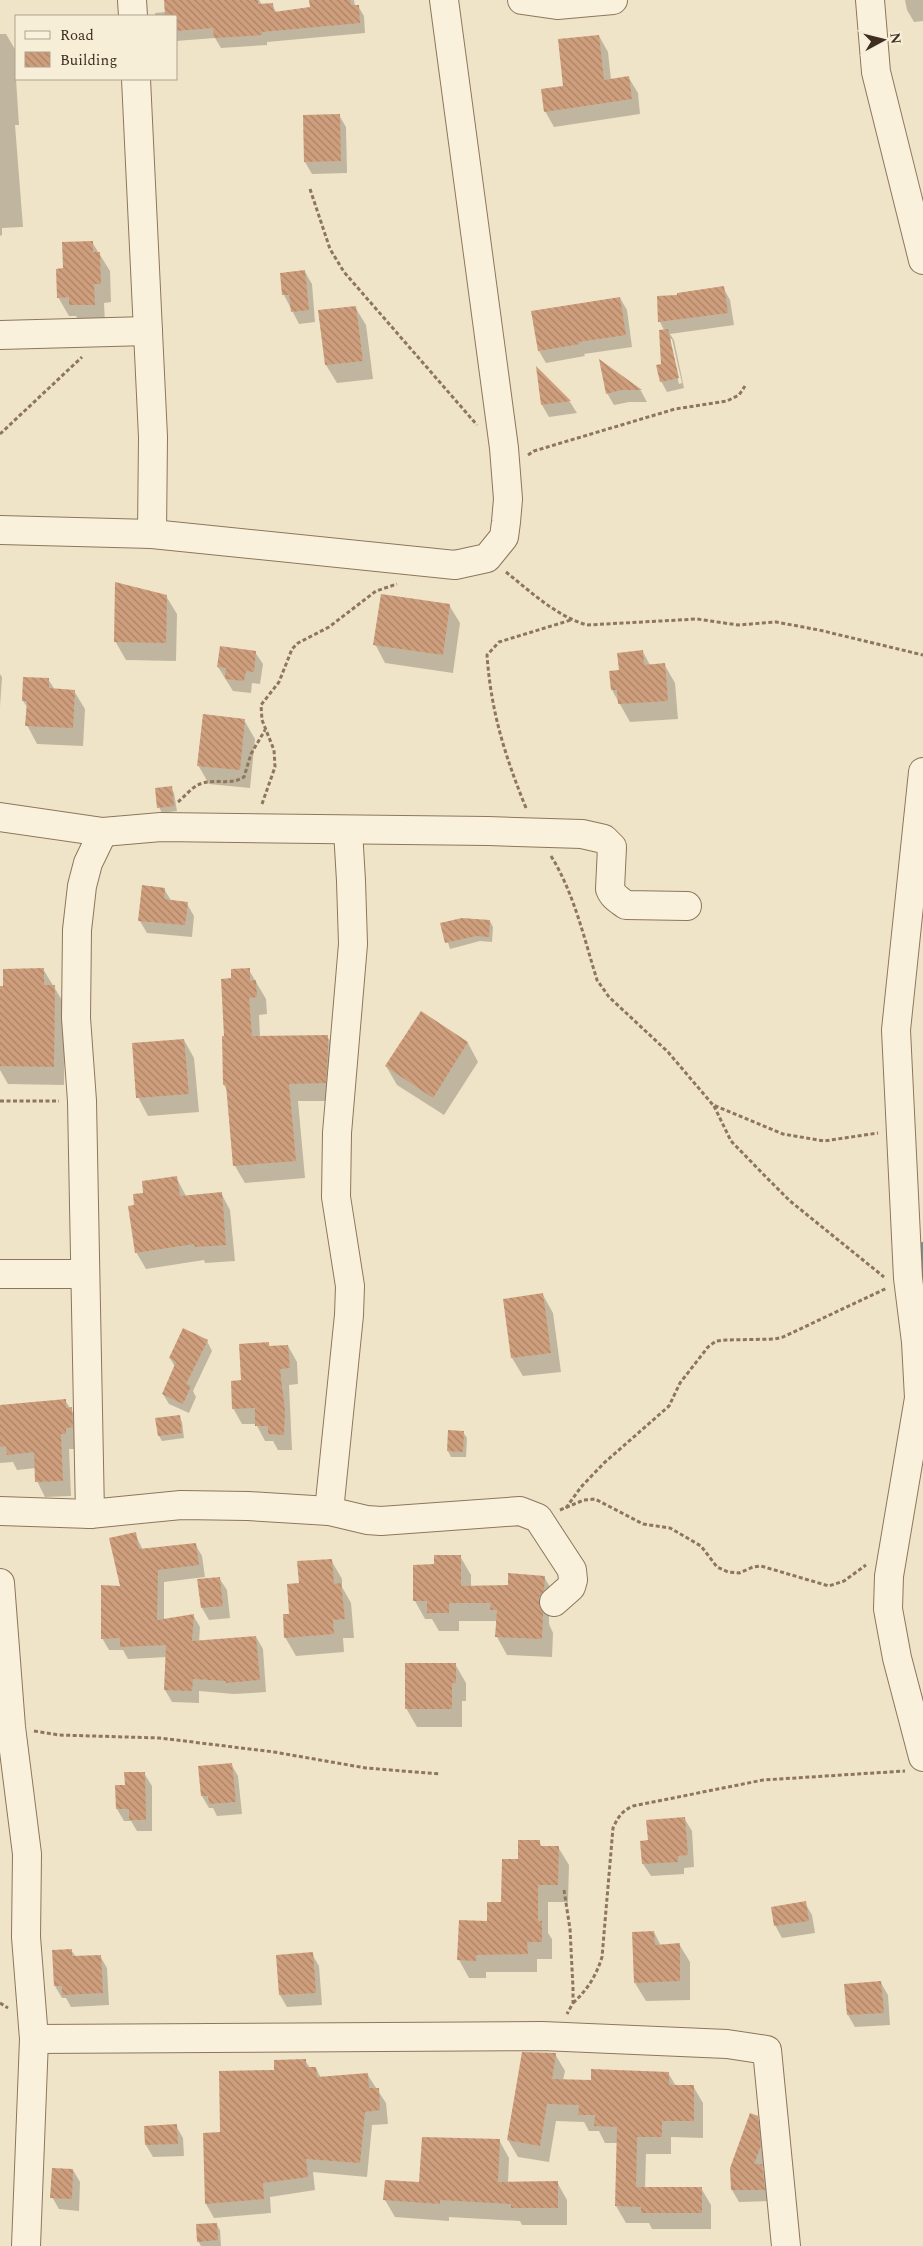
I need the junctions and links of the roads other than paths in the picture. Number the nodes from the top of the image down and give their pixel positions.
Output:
1 (132, 0) edge
2 (444, 0) edge
3 (522, 0) edge
4 (613, 0) edge
5 (870, 0) edge
6 (133, 15) edge
7 (136, 80) edge
8 (922, 246) edge
9 (148, 331) junction
10 (0, 335) edge
11 (0, 530) edge
12 (152, 534) junction
13 (923, 772) edge
14 (0, 817) edge
15 (348, 830) junction
16 (103, 832) junction
17 (687, 906) dead end
18 (0, 1274) edge
19 (85, 1274) junction
20 (0, 1511) edge
21 (329, 1512) junction
22 (90, 1514) junction
23 (0, 1583) edge
24 (554, 1602) dead end
25 (918, 1764) edge
26 (34, 2039) junction
27 (26, 2246) edge
28 (786, 2246) edge

1 - 6 street
2 - 12 street
3 - 4 street
5 - 8 street
7 - 9 street
9 - 10 street
9 - 12 street
11 - 12 street
13 - 25 street
14 - 16 street
15 - 16 street
15 - 17 street
15 - 21 street
16 - 19 street
18 - 19 street
19 - 22 street
20 - 22 street
21 - 22 street
21 - 24 street
23 - 26 street
26 - 27 street
26 - 28 street

